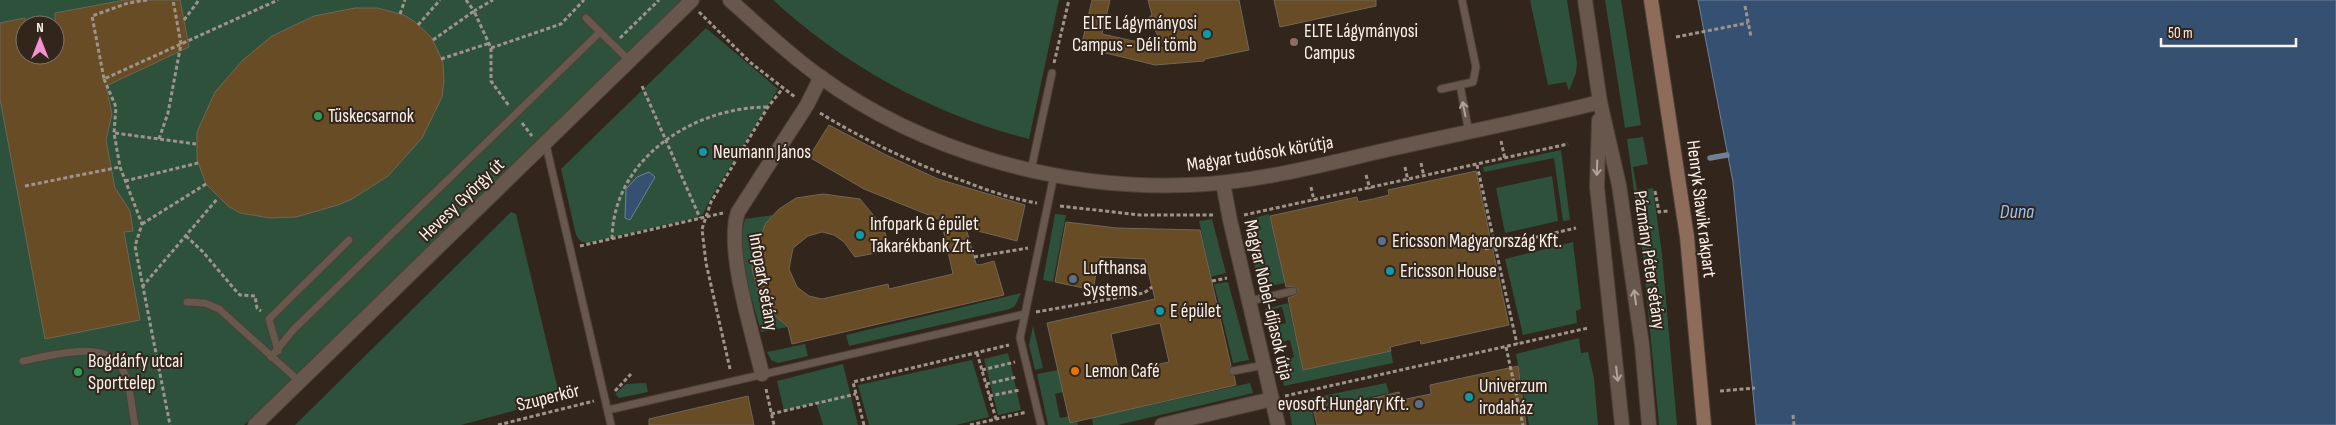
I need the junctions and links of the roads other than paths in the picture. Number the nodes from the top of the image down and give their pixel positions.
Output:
1 (730, 0) edge
2 (1462, 0) edge
3 (1585, 0) edge
4 (1651, 0) edge
5 (692, 1) edge
6 (586, 18) dead end
7 (600, 32) junction
8 (631, 61) junction
9 (1052, 73) road end
10 (821, 77) junction
11 (1460, 84) junction
12 (1441, 89) dead end
13 (1600, 102) junction
14 (1469, 132) junction
15 (546, 144) junction
16 (1031, 170) junction
17 (1054, 175) junction
18 (1223, 183) junction
19 (348, 240) dead end
20 (1293, 291) dead end
21 (1250, 301) junction
22 (187, 302) dead end
23 (1025, 314) junction
24 (278, 351) junction
25 (271, 357) junction
26 (23, 361) dead end
27 (1264, 365) junction
28 (1232, 372) dead end
29 (762, 374) junction
30 (300, 382) junction
31 (1277, 398) junction
32 (608, 410) junction
33 (135, 425) edge
34 (255, 425) edge
35 (611, 425) edge
36 (1041, 425) edge
37 (1162, 425) edge
38 (1278, 425) edge
39 (1622, 425) edge
40 (1649, 425) edge
41 (1704, 425) edge

1 - 10 street, Magyar tudósok körútja
2 - 11 lane
3 - 13 street, Pázmány Péter sétány
4 - 41 main road, Henryk Sławik rakpart
5 - 8 street, Hevesy György út
6 - 7 lane
7 - 8 lane
7 - 24 lane
8 - 15 street, Hevesy György út
9 - 16 lane
10 - 16 street, Magyar tudósok körútja
10 - 29 street, Infopark sétány
11 - 12 lane
14 -> 11 lane
13 - 14 street, Magyar tudósok körútja
13 -> 39 street, Pázmány Péter sétány
40 -> 13 street, Pázmány Péter sétány
14 - 18 street, Magyar tudósok körútja
15 - 30 street, Hevesy György út
15 - 32 lane
16 - 17 street, Magyar tudósok körútja
17 - 18 street, Magyar tudósok körútja
17 - 23 lane
18 - 21 street, Magyar Nobel-díjasok útja
19 - 24 lane
20 - 21 lane
21 - 27 street, Magyar Nobel-díjasok útja
22 - 25 lane
23 - 29 lane
23 - 36 lane
24 - 25 lane
25 - 30 lane
26 - 33 lane
27 - 28 lane
27 - 31 street, Magyar Nobel-díjasok útja
29 - 32 lane
30 - 34 street, Hevesy György út
31 - 37 street
31 - 38 street, Magyar Nobel-díjasok útja
32 - 35 lane

